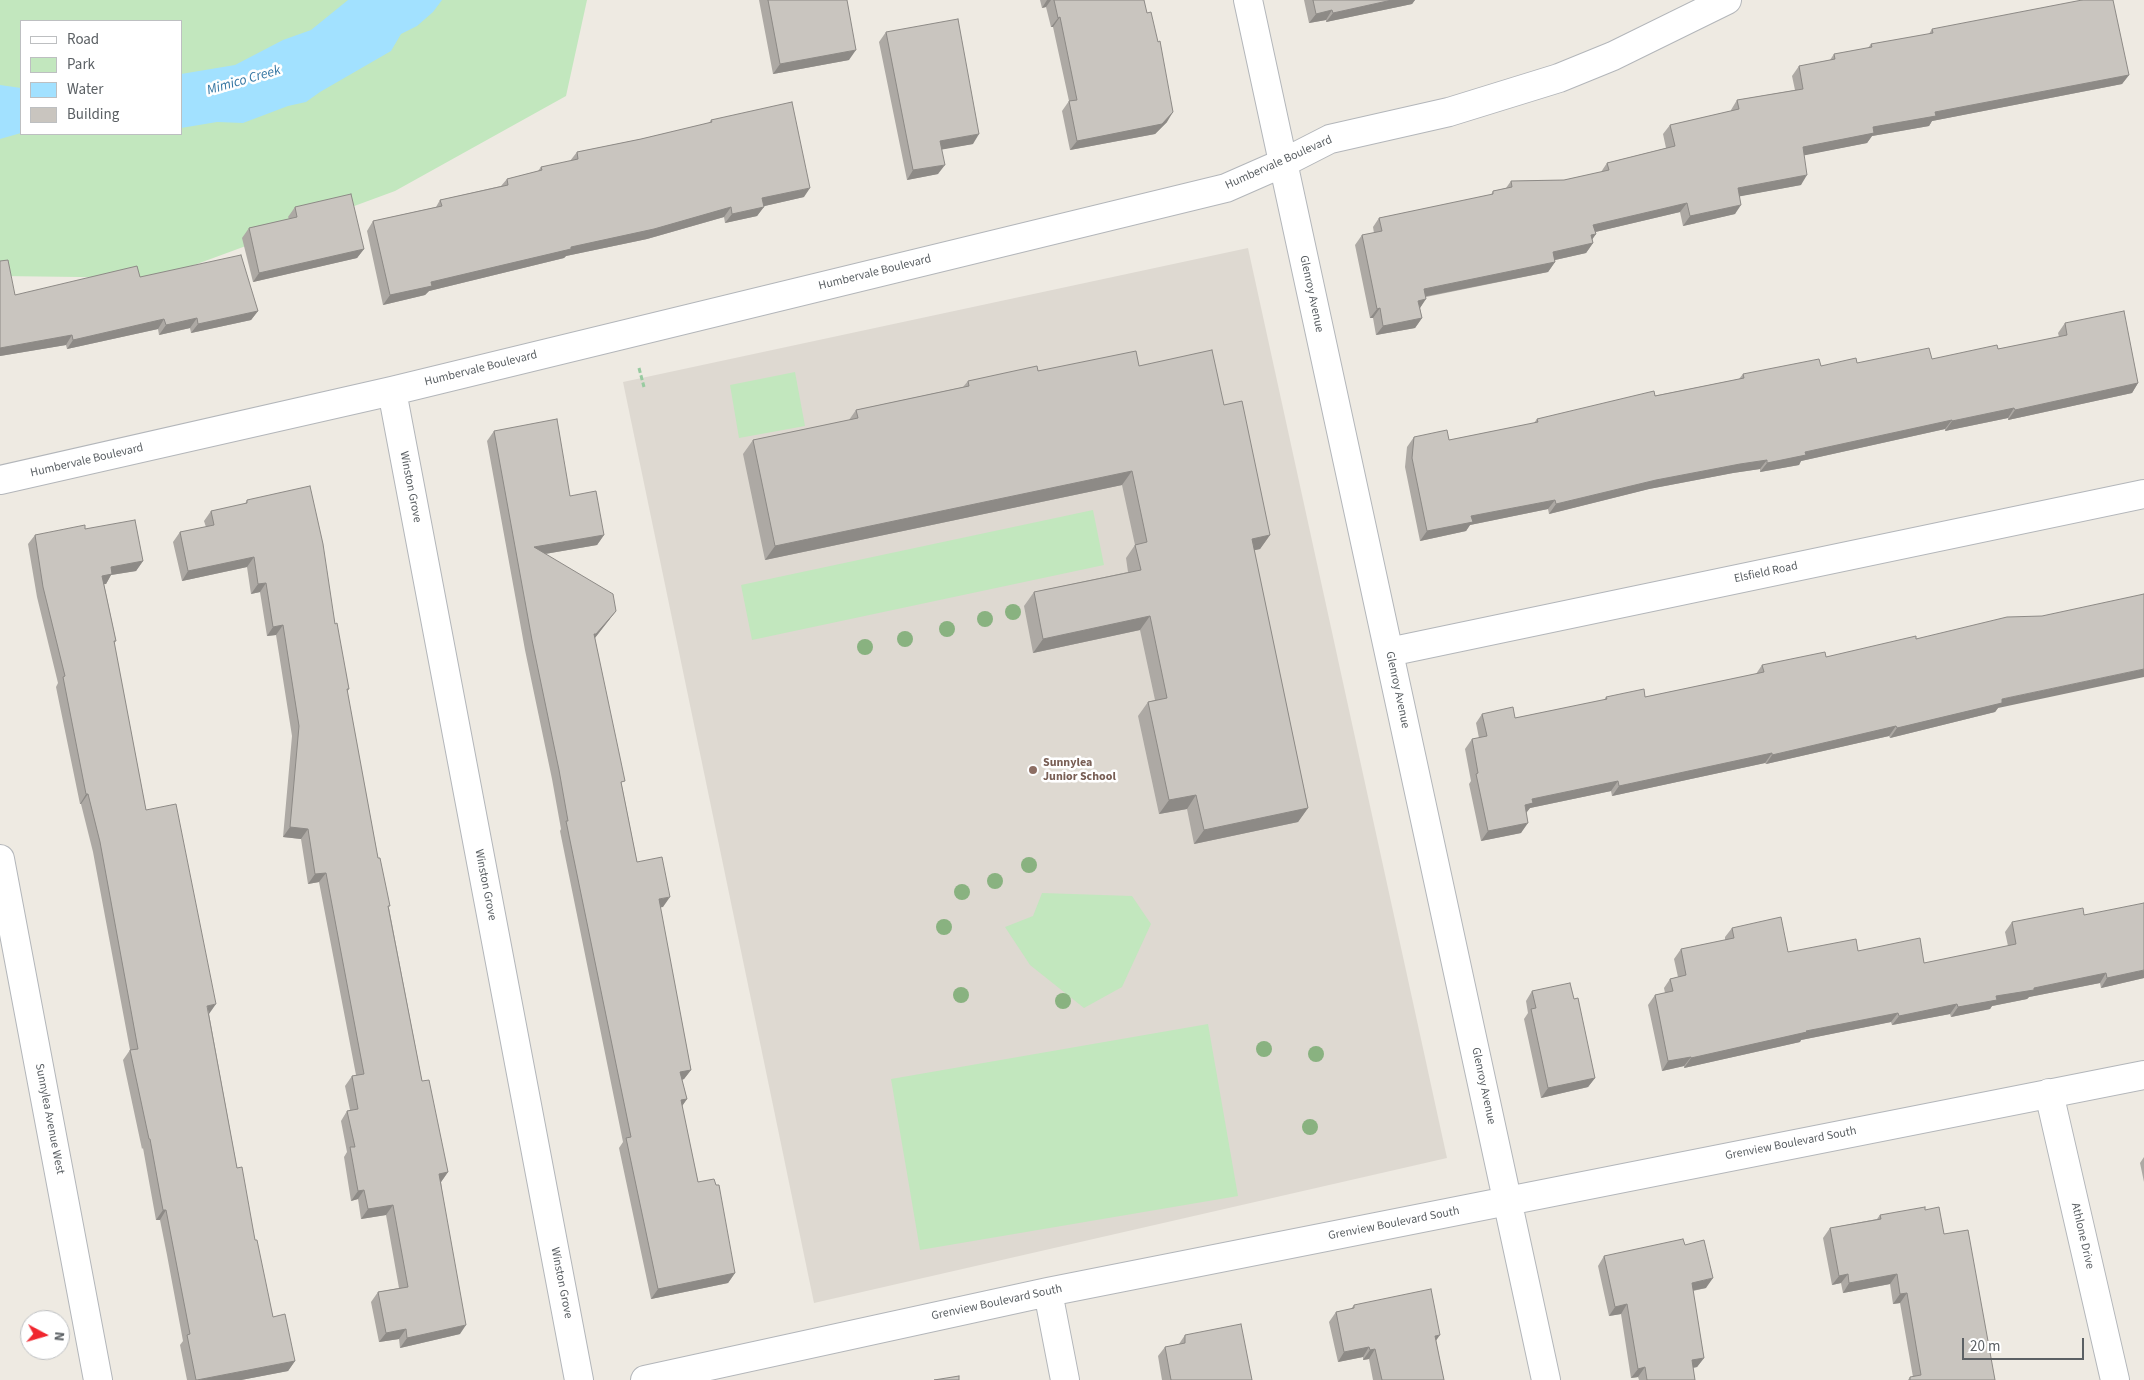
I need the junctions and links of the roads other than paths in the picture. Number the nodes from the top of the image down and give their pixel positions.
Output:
1 (1248, 0) edge
2 (1727, 0) edge
3 (1282, 163) junction
4 (392, 391) junction
5 (0, 480) edge
6 (2144, 494) edge
7 (1389, 652) junction
8 (0, 859) edge
9 (2144, 1075) edge
10 (2049, 1093) junction
11 (1508, 1200) junction
12 (1048, 1292) junction
13 (98, 1380) edge
14 (579, 1380) edge
15 (645, 1380) edge
16 (1066, 1380) edge
17 (1546, 1380) edge
18 (2114, 1380) edge

1 - 3 street, Glenroy Avenue
2 - 3 street, Humbervale Boulevard
3 - 4 street, Humbervale Boulevard
3 - 7 street, Glenroy Avenue
4 - 5 street, Humbervale Boulevard
4 - 14 street, Winston Grove
6 - 7 street, Elsfield Road
7 - 11 street, Glenroy Avenue
8 - 13 street, Sunnylea Avenue West
9 - 10 street, Grenview Boulevard South
10 - 11 street, Grenview Boulevard South
10 - 18 street, Athlone Drive
11 - 12 street, Grenview Boulevard South
11 - 17 street, Glenroy Avenue
12 - 15 street, Grenview Boulevard South
12 - 16 street

